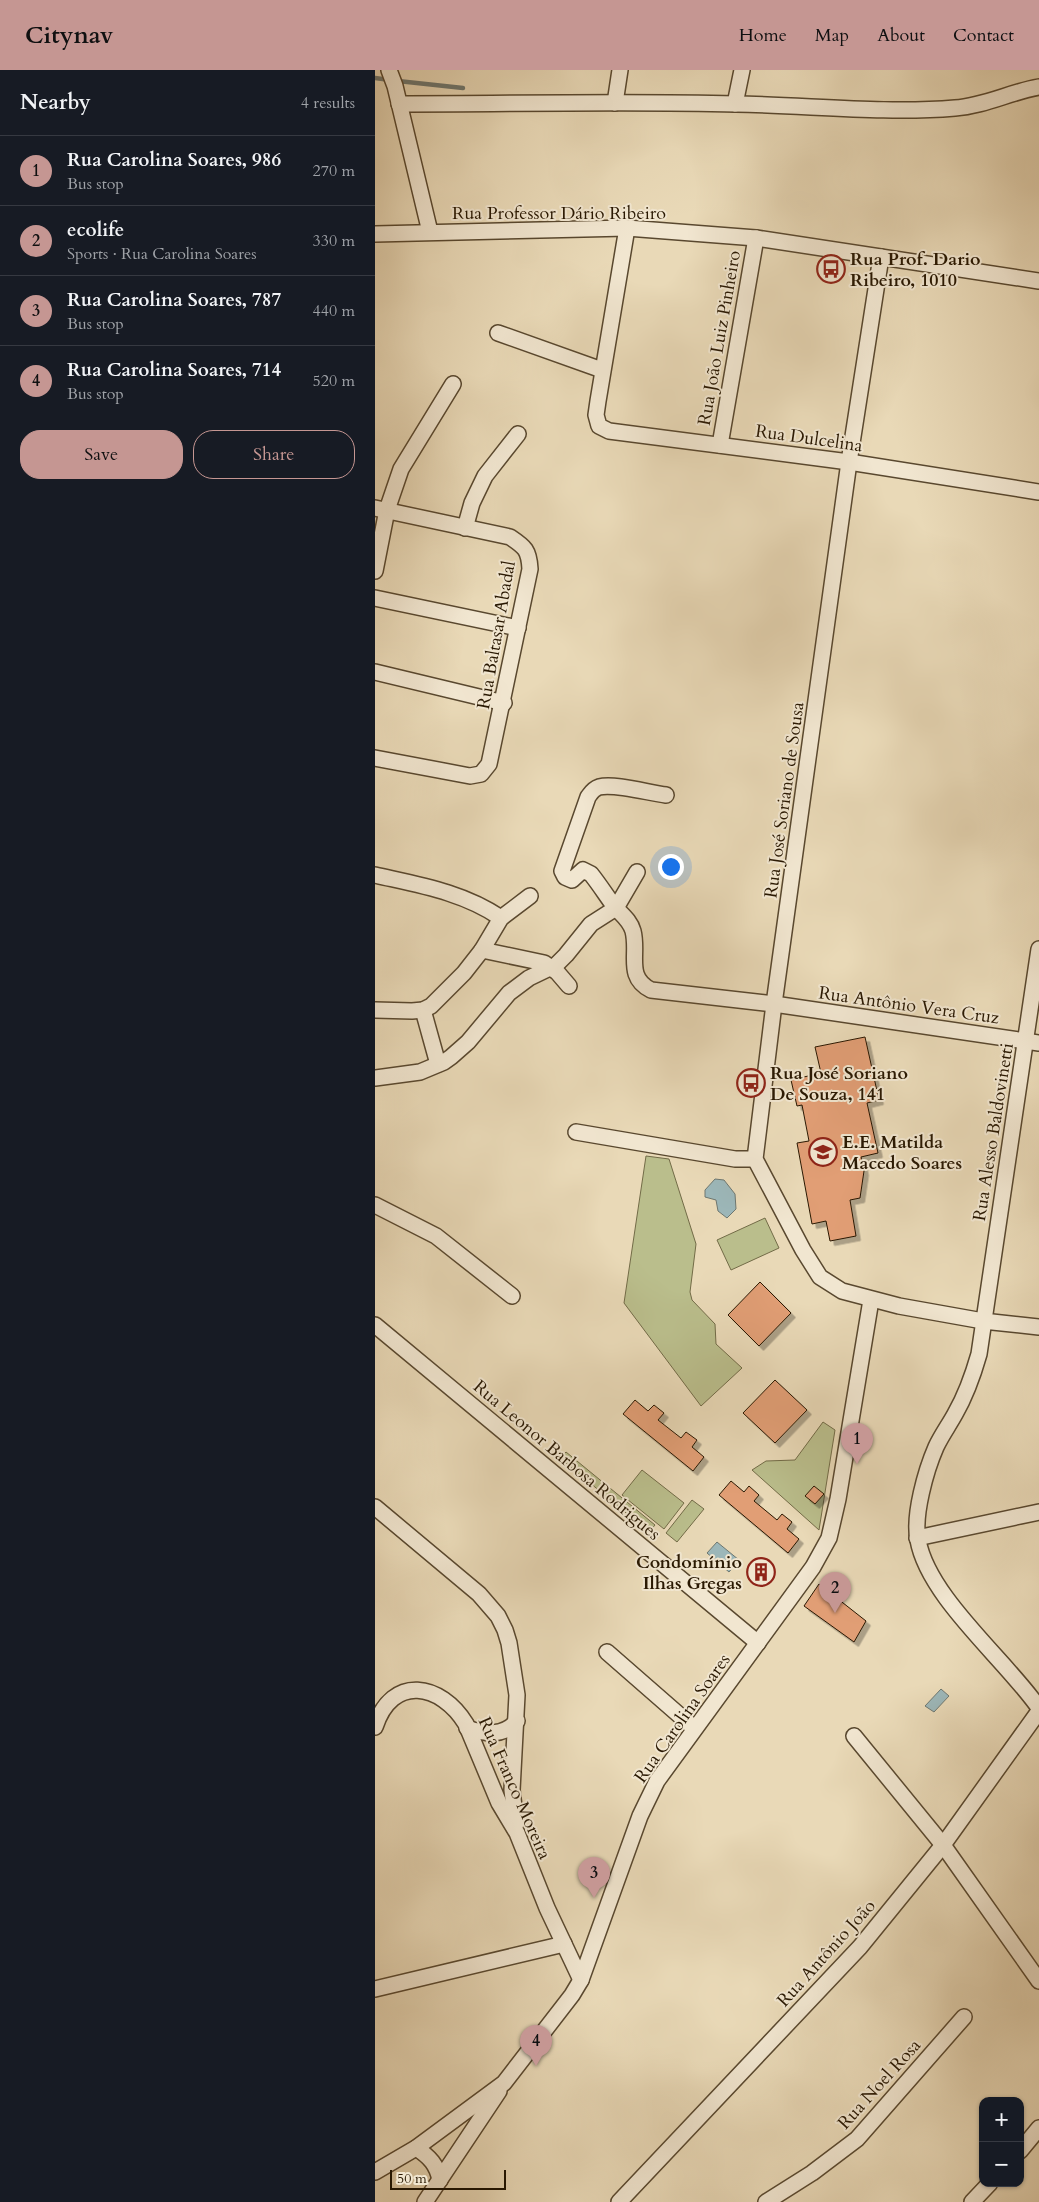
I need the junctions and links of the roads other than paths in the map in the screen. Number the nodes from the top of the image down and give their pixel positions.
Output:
1 (389, 70) edge
2 (620, 70) edge
3 (742, 70) edge
4 (1039, 87) edge
5 (615, 103) junction
6 (399, 104) junction
7 (735, 104) junction
8 (627, 228) junction
9 (429, 232) junction
10 (375, 234) edge
11 (756, 238) junction
12 (881, 257) junction
13 (1039, 281) edge
14 (498, 333) dead end
15 (602, 370) junction
16 (453, 384) dead end
17 (518, 434) dead end
18 (720, 445) junction
19 (849, 462) junction
20 (1039, 492) edge
21 (381, 509) edge
22 (465, 528) junction
23 (375, 571) edge
24 (375, 598) edge
25 (518, 628) junction
26 (375, 672) edge
27 (503, 702) junction
28 (375, 758) edge
29 (666, 795) dead end
30 (637, 872) dead end
31 (375, 875) edge
32 (530, 896) dead end
33 (616, 908) junction
34 (501, 918) junction
35 (1039, 949) edge
36 (482, 950) junction
37 (551, 968) junction
38 (569, 986) dead end
39 (774, 1004) junction
40 (375, 1010) edge
41 (423, 1010) junction
42 (1033, 1042) edge
43 (439, 1064) junction
44 (375, 1078) edge
45 (575, 1132) dead end
46 (755, 1159) junction
47 (375, 1204) edge
48 (512, 1296) dead end
49 (871, 1300) junction
50 (983, 1321) junction
51 (375, 1325) edge
52 (1039, 1327) edge
53 (375, 1506) edge
54 (1039, 1512) edge
55 (917, 1538) junction
56 (758, 1643) junction
57 (607, 1652) dead end
58 (1039, 1710) edge
59 (517, 1721) junction
60 (375, 1727) edge
61 (467, 1728) junction
62 (694, 1728) junction
63 (853, 1736) dead end
64 (517, 1833) junction
65 (943, 1845) junction
66 (564, 1944) junction
67 (581, 1980) junction
68 (1039, 1981) edge
69 (375, 1989) edge
70 (964, 2017) dead end
71 (504, 2083) junction
72 (1038, 2132) edge
73 (1024, 2147) edge
74 (417, 2148) junction
75 (375, 2172) edge
76 (440, 2180) junction
77 (986, 2187) edge
78 (425, 2202) edge
79 (619, 2202) edge
80 (766, 2202) edge
81 (972, 2202) edge

1 - 6 street
2 - 5 street
3 - 7 street
4 - 7 street
5 - 6 street
5 - 7 street
6 - 9 street
8 - 9 street, Rua Professor Dário Ribeiro
8 - 11 street, Rua Professor Dário Ribeiro
8 - 15 street
9 - 10 street, Rua Professor Dário Ribeiro
11 - 12 street, Rua Professor Dário Ribeiro
11 - 18 street, Rua João Luiz Pinheiro
12 - 13 street, Rua Professor Dário Ribeiro
12 - 19 street, Rua José Soriano de Sousa
14 - 15 street
15 - 18 street, Rua Dulcelina
16 - 21 street
17 - 22 street
18 - 19 street, Rua Dulcelina
19 - 20 street, Rua Dulcelina
19 - 39 street, Rua José Soriano de Sousa
21 - 22 street, Rua Baltasar Abadal
21 - 23 street
22 - 25 street, Rua Baltasar Abadal
24 - 25 street
25 - 27 street, Rua Baltasar Abadal
26 - 27 street
27 - 28 street, Rua Baltasar Abadal
29 - 33 street
30 - 33 street
31 - 34 street
32 - 34 street
33 - 37 street
33 - 39 street, Rua Antônio Vera Cruz
34 - 36 street
35 - 42 street, Rua Alesso Baldovinetti
36 - 37 street
36 - 41 street
37 - 38 street
37 - 43 street
39 - 42 street, Rua Antônio Vera Cruz
39 - 46 street, Rua José Soriano de Sousa
40 - 41 street
41 - 43 street
42 - 50 street, Rua Alesso Baldovinetti
43 - 44 street
45 - 46 street
46 - 49 street
47 - 48 street
49 - 50 street
49 - 56 street, Rua Carolina Soares
50 - 52 street
50 - 55 street, Rua Alesso Baldovinetti
51 - 56 street, Rua Leonor Barbosa Rodrigues
53 - 59 street
54 - 55 street
55 - 58 street
56 - 62 street, Rua Carolina Soares
57 - 62 street
58 - 65 street, Rua Antônio João
59 - 61 street
59 - 64 street
60 - 61 street, Rua Franco Moreira
61 - 64 street, Rua Franco Moreira
62 - 67 street, Rua Carolina Soares
63 - 65 street
64 - 66 street, Rua Franco Moreira
65 - 68 street
65 - 79 street, Rua Antônio João
66 - 67 street, Rua Franco Moreira
66 - 69 street
67 - 71 street, Rua Carolina Soares
70 - 80 street, Rua Noel Rosa
71 - 74 street, Rua Carolina Soares
71 - 76 street
72 - 73 street
74 - 75 street, Rua Carolina Soares
74 - 76 street
76 - 78 street
77 - 81 street

